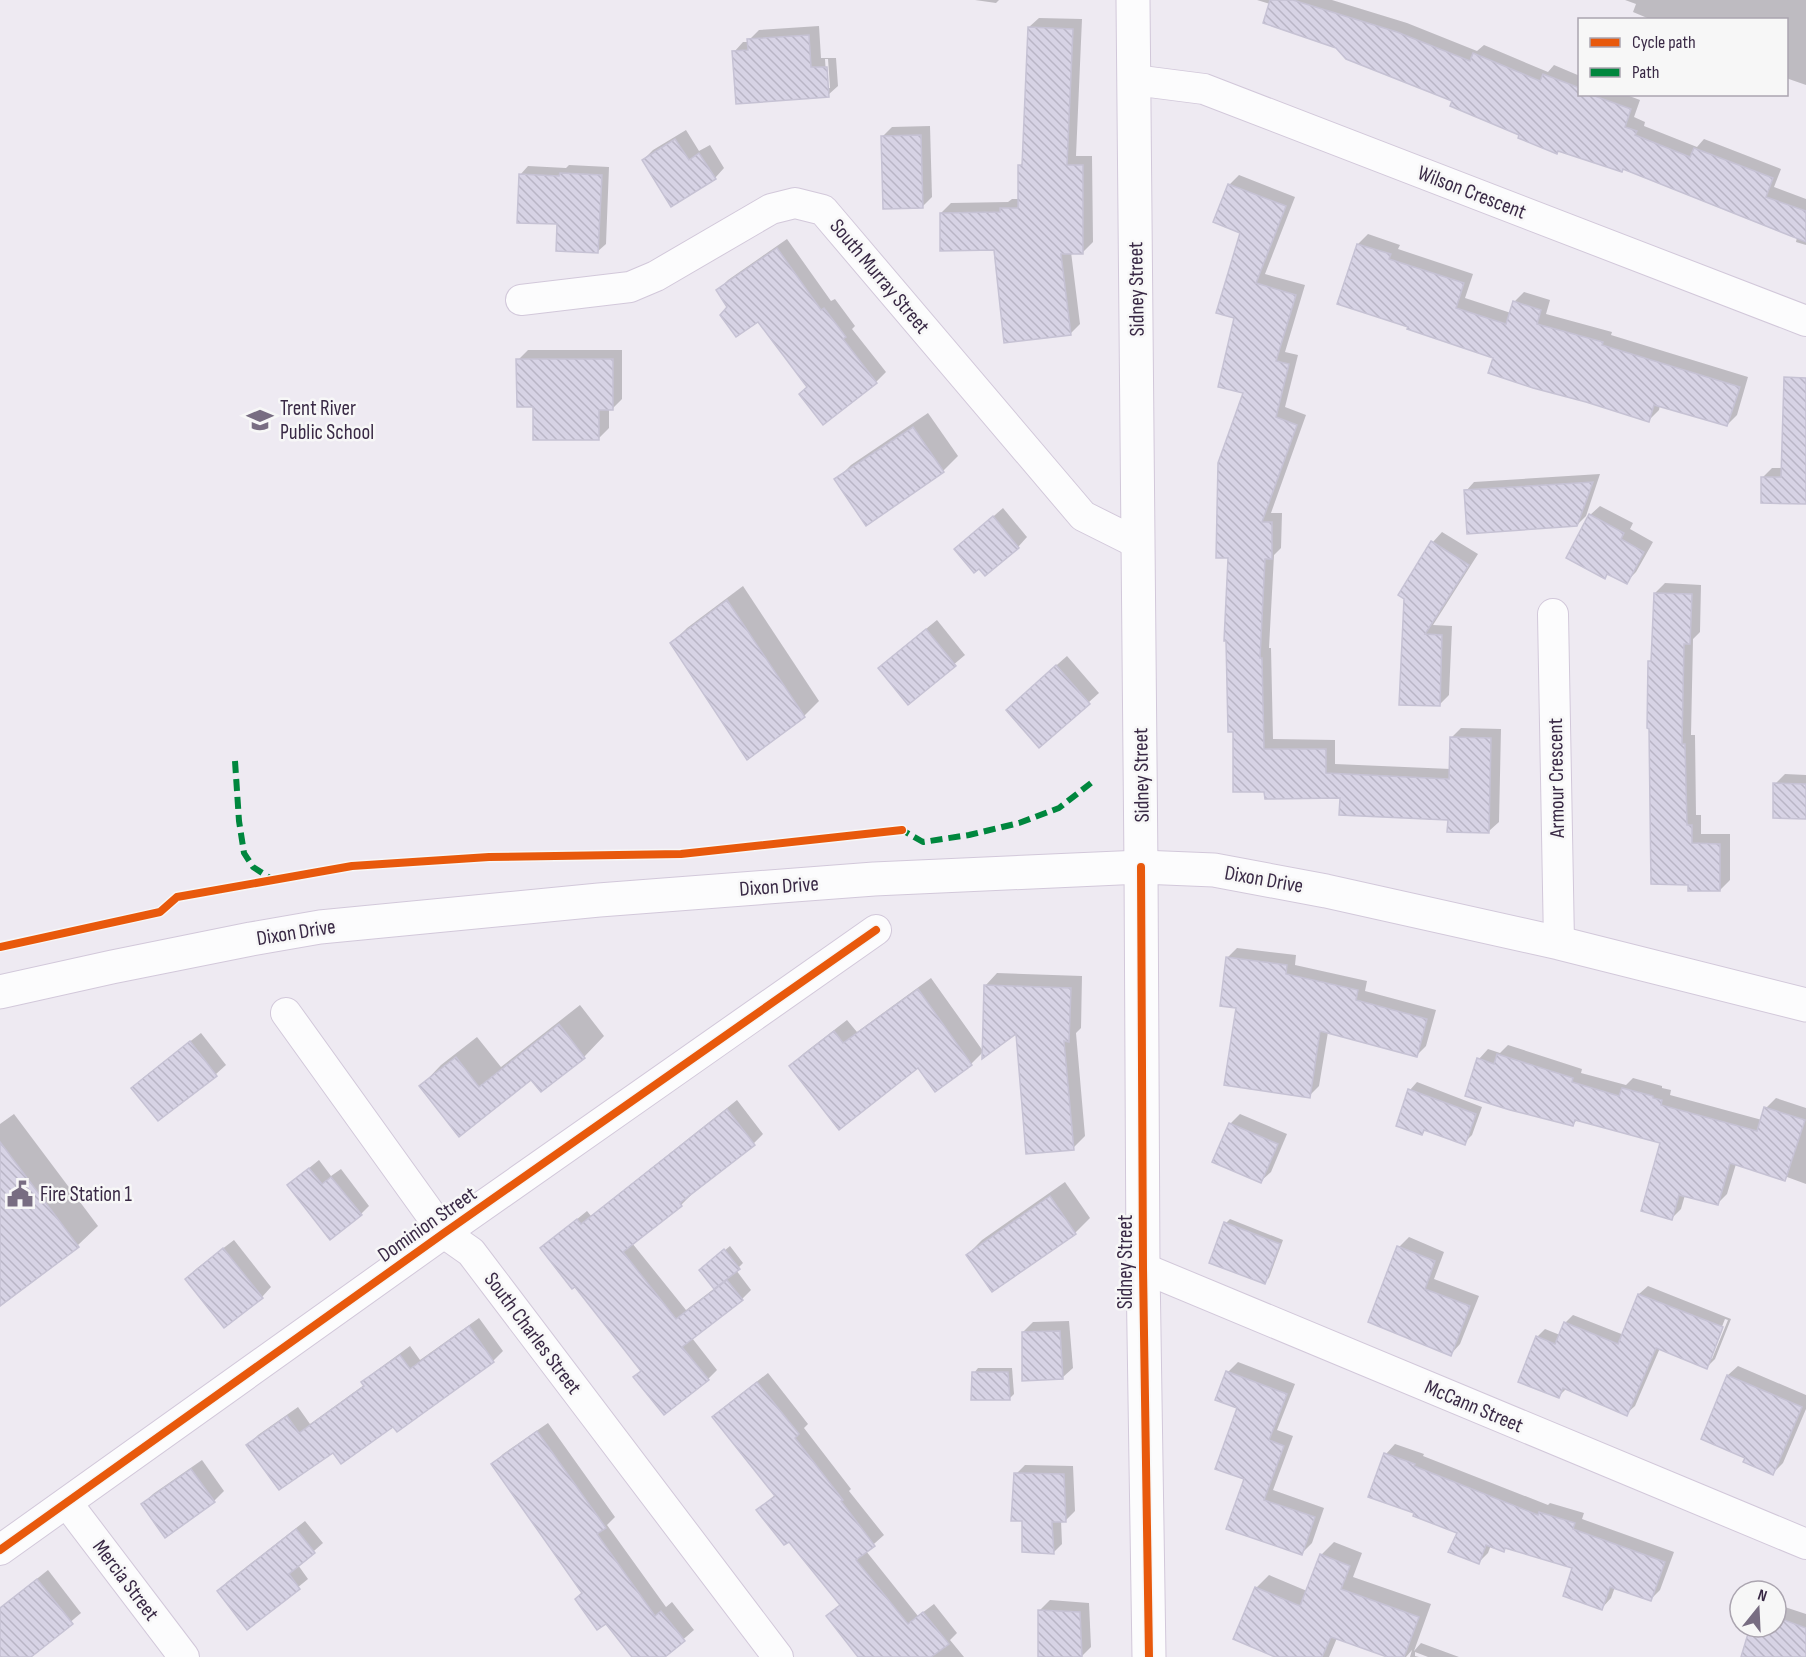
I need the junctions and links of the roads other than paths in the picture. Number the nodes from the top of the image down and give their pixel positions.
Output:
1 (1133, 0) edge
2 (1134, 80) junction
3 (521, 300) dead end
4 (1806, 321) edge
5 (1139, 544) junction
6 (1554, 614) dead end
7 (1142, 867) junction
8 (876, 930) dead end
9 (1559, 943) junction
10 (0, 992) edge
11 (1806, 1005) edge
12 (286, 1013) dead end
13 (444, 1233) junction
14 (1143, 1268) junction
15 (67, 1503) junction
16 (1806, 1544) edge
17 (0, 1550) edge
18 (184, 1657) edge
19 (778, 1657) edge
20 (1149, 1657) edge

1 - 2 main road, Sidney Street
2 - 4 street, Wilson Crescent
2 - 5 main road, Sidney Street
3 - 5 street, South Murray Street
5 - 7 main road, Sidney Street
6 - 9 street, Armour Crescent
7 - 9 main road, Dixon Drive
7 - 10 main road, Dixon Drive
7 - 14 main road, Sidney Street
8 - 13 street, Dominion Street
9 - 11 main road, Dixon Drive
12 - 13 street, South Charles Street
13 - 15 street, Dominion Street
13 - 19 street, South Charles Street
14 - 16 street, McCann Street
14 - 20 main road, Sidney Street
15 - 17 street, Dominion Street
15 - 18 street, Mercia Street

